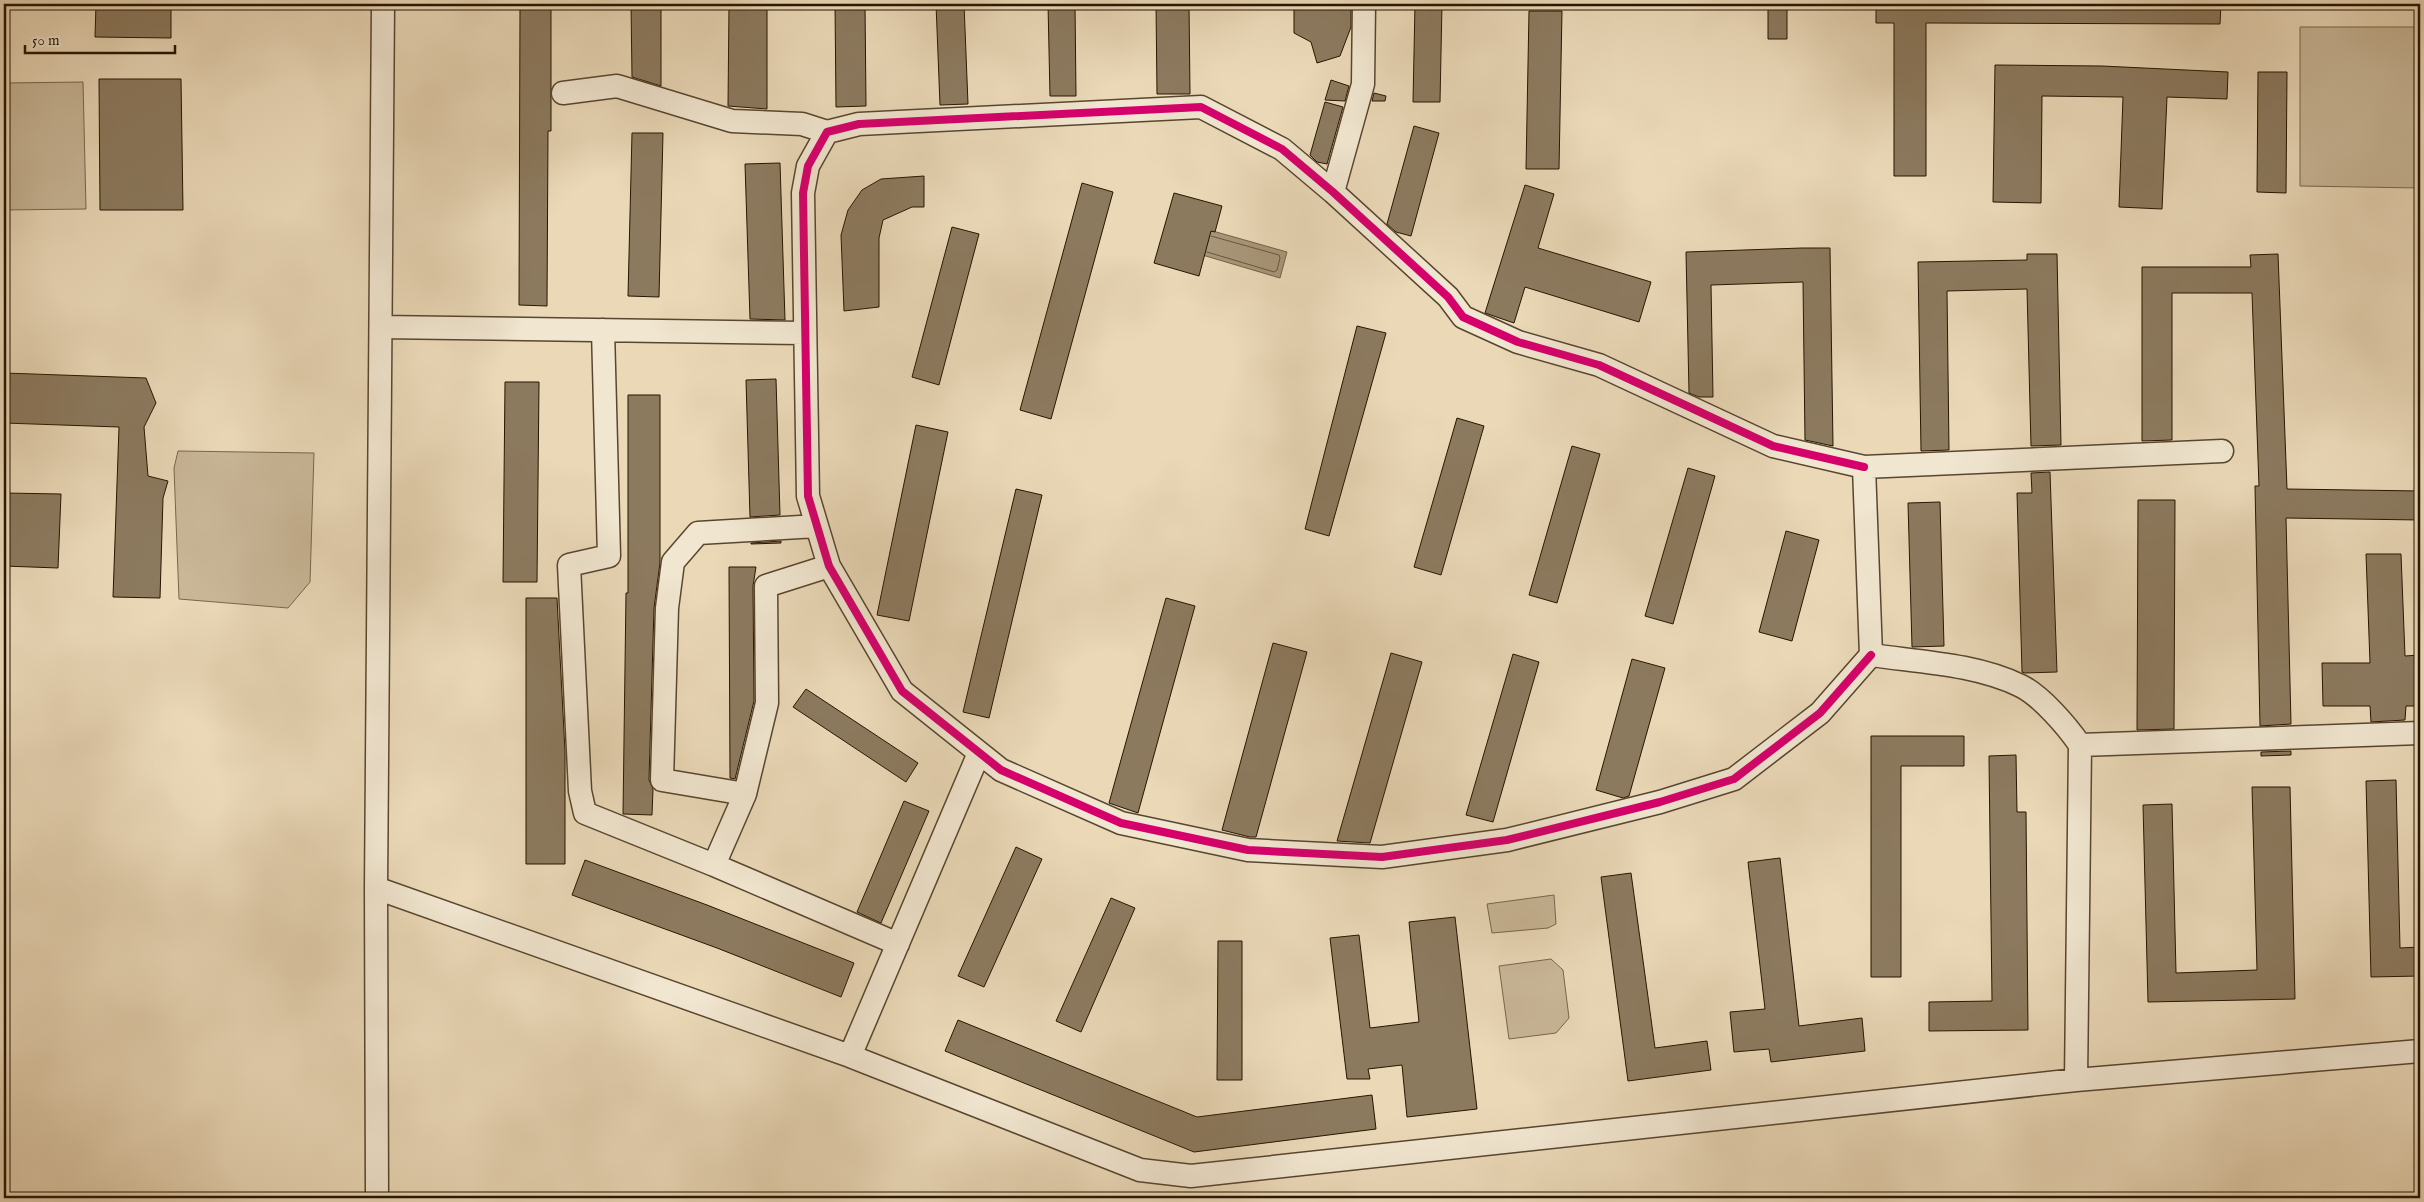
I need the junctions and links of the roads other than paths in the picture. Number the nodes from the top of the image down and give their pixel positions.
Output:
1 (382, 4) edge
2 (1364, 4) edge
3 (562, 93) dead end
4 (827, 132) junction
5 (1333, 192) junction
6 (381, 327) junction
7 (603, 330) junction
8 (804, 333) junction
9 (2222, 451) dead end
10 (1864, 467) junction
11 (817, 526) junction
12 (829, 566) junction
13 (1871, 655) junction
14 (2420, 734) edge
15 (2080, 744) junction
16 (979, 753) junction
17 (744, 794) junction
18 (714, 865) junction
19 (376, 888) junction
20 (898, 944) junction
21 (2420, 1051) edge
22 (850, 1056) junction
23 (2076, 1080) junction
24 (377, 1198) edge

1 - 6 street
2 - 5 street
3 - 4 street
4 - 5 street
4 - 8 street
5 - 10 street
6 - 7 street
6 - 19 street
7 - 8 street
7 - 18 street
8 - 11 street
9 - 10 street
10 - 13 street
11 - 12 street
11 - 17 street
12 - 16 street
12 - 17 street
13 - 15 street
13 - 16 street
14 - 15 street
15 - 23 street
16 - 20 street
17 - 18 street
18 - 20 street
19 - 22 street
19 - 24 street
20 - 22 street
21 - 23 street
22 - 23 street

